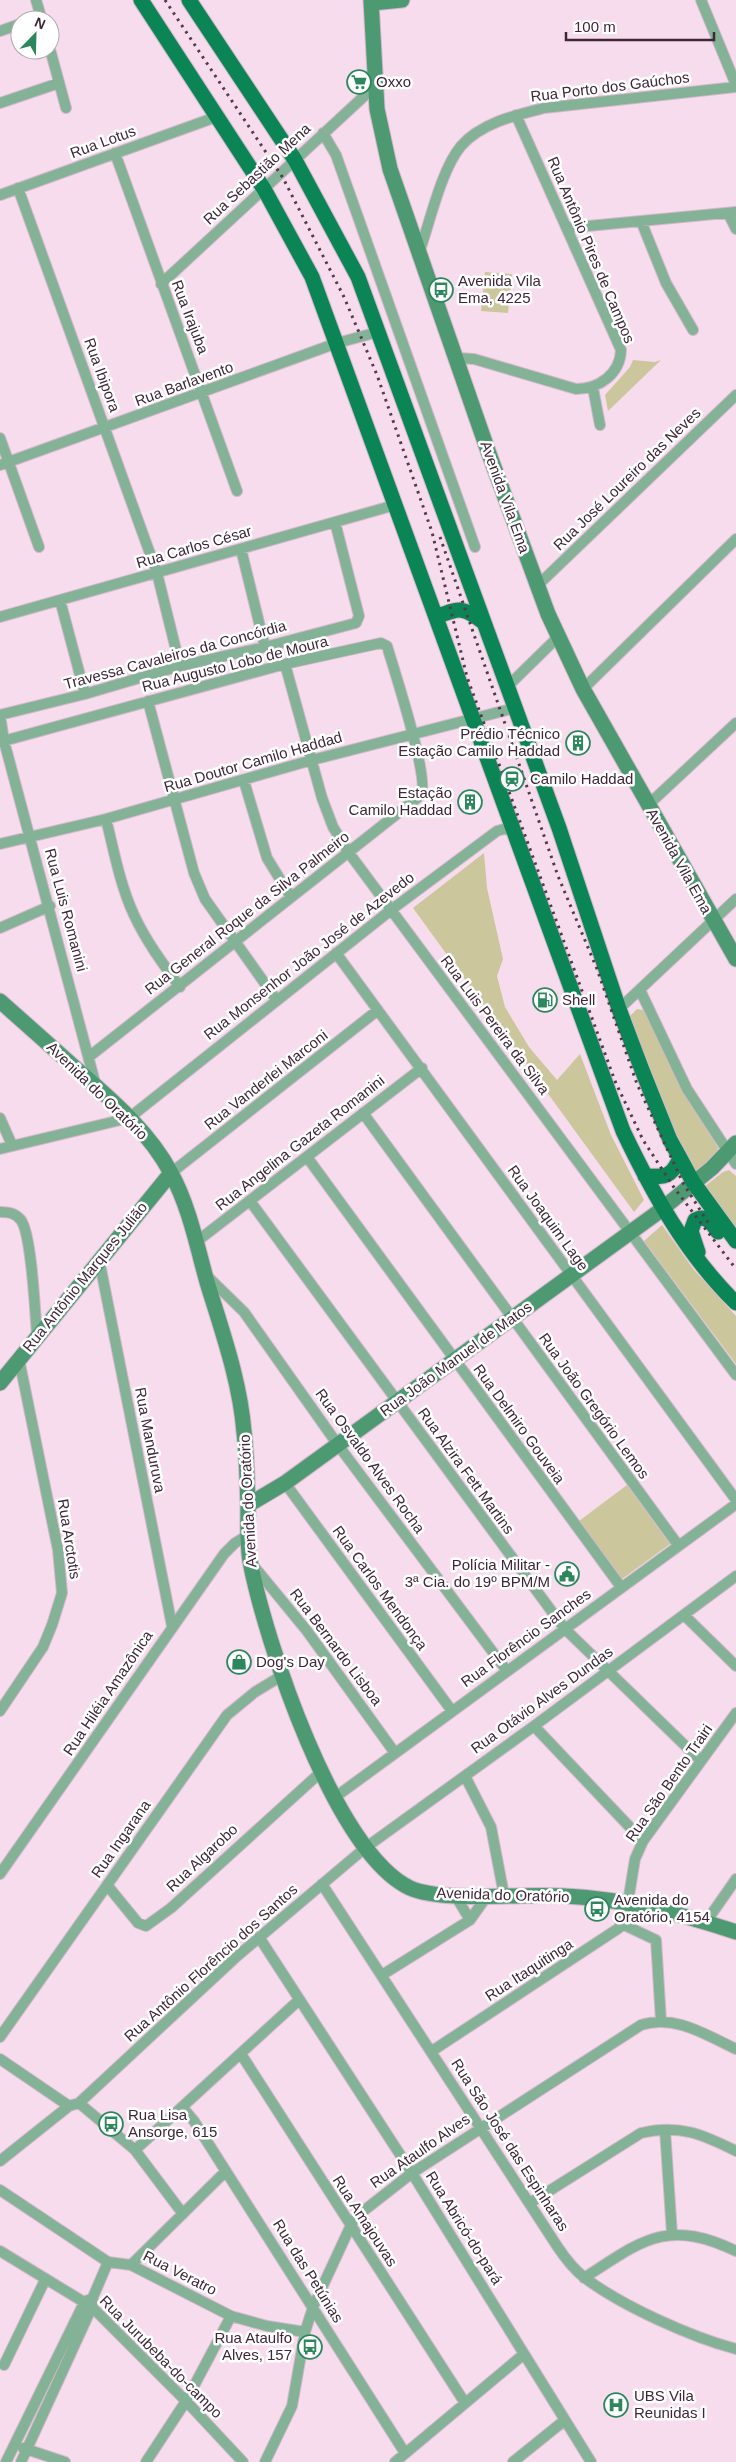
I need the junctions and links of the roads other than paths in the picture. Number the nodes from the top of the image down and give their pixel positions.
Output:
1 (141, 0) edge
2 (189, 0) edge
3 (402, 0) edge
4 (701, 0) edge
5 (372, 2) edge
6 (53, 60) edge
7 (59, 83) junction
8 (736, 86) edge
9 (374, 87) junction
10 (0, 103) edge
11 (66, 108) dead end
12 (516, 115) junction
13 (216, 117) junction
14 (323, 134) junction
15 (115, 153) junction
16 (295, 160) junction
17 (18, 188) junction
18 (264, 189) junction
19 (0, 195) edge
20 (732, 212) edge
21 (641, 221) junction
22 (566, 228) junction
23 (736, 229) edge
24 (419, 253) junction
25 (161, 284) junction
26 (692, 330) dead end
27 (378, 332) junction
28 (338, 343) junction
29 (457, 358) junction
30 (592, 388) junction
31 (203, 392) junction
32 (736, 395) edge
33 (600, 425) dead end
34 (106, 428) junction
35 (0, 438) edge
36 (4, 464) edge
37 (237, 491) dead end
38 (395, 505) junction
39 (334, 522) junction
40 (734, 546) edge
41 (39, 547) dead end
42 (475, 547) dead end
43 (240, 549) junction
44 (157, 573) junction
45 (538, 585) junction
46 (60, 600) junction
47 (0, 617) edge
48 (436, 617) junction
49 (483, 622) junction
50 (557, 638) junction
51 (265, 647) junction
52 (285, 664) junction
53 (180, 666) junction
54 (507, 687) junction
55 (583, 689) junction
56 (85, 694) junction
57 (148, 701) junction
58 (515, 708) junction
59 (0, 715) edge
60 (473, 718) junction
61 (736, 723) edge
62 (411, 735) junction
63 (2, 742) edge
64 (312, 760) junction
65 (244, 781) junction
66 (174, 800) junction
67 (648, 805) junction
68 (106, 819) junction
69 (513, 830) junction
70 (31, 836) junction
71 (0, 844) edge
72 (349, 853) junction
73 (292, 897) junction
74 (736, 899) edge
75 (50, 906) junction
76 (391, 910) junction
77 (713, 921) junction
78 (0, 928) edge
79 (235, 942) junction
80 (336, 952) junction
81 (736, 959) edge
82 (180, 987) junction
83 (640, 990) junction
84 (276, 1000) junction
85 (0, 1001) edge
86 (378, 1010) junction
87 (619, 1010) junction
88 (90, 1056) junction
89 (422, 1068) junction
90 (96, 1086) junction
91 (363, 1114) junction
92 (0, 1118) edge
93 (129, 1118) junction
94 (12, 1145) junction
95 (0, 1149) edge
96 (733, 1153) edge
97 (307, 1157) junction
98 (680, 1158) junction
99 (171, 1173) junction
100 (645, 1176) junction
101 (694, 1184) junction
102 (250, 1201) junction
103 (662, 1209) junction
104 (0, 1212) edge
105 (630, 1232) junction
106 (736, 1241) edge
107 (196, 1242) junction
108 (736, 1251) edge
109 (99, 1260) junction
110 (703, 1268) junction
111 (205, 1274) junction
112 (572, 1276) junction
113 (736, 1304) edge
114 (512, 1318) junction
115 (37, 1336) junction
116 (18, 1359) junction
117 (454, 1361) junction
118 (736, 1375) edge
119 (0, 1382) edge
120 (397, 1402) junction
121 (338, 1445) junction
122 (284, 1483) junction
123 (736, 1502) edge
124 (248, 1506) junction
125 (248, 1535) junction
126 (678, 1545) junction
127 (250, 1562) junction
128 (736, 1576) edge
129 (621, 1587) junction
130 (684, 1615) junction
131 (172, 1626) junction
132 (564, 1628) junction
133 (736, 1666) edge
134 (507, 1671) junction
135 (608, 1671) junction
136 (284, 1675) junction
137 (0, 1710) edge
138 (452, 1711) junction
139 (736, 1713) edge
140 (534, 1726) junction
141 (395, 1753) junction
142 (701, 1761) junction
143 (321, 1772) junction
144 (465, 1776) junction
145 (334, 1798) junction
146 (643, 1840) junction
147 (365, 1848) junction
148 (0, 1874) edge
149 (736, 1879) edge
150 (322, 1884) junction
151 (107, 1885) junction
152 (455, 1895) junction
153 (504, 1895) junction
154 (487, 1896) junction
155 (628, 1902) junction
156 (470, 1920) junction
157 (706, 1922) junction
158 (622, 1924) junction
159 (736, 1932) edge
160 (259, 1937) junction
161 (382, 1975) junction
162 (299, 2000) junction
163 (661, 2020) junction
164 (0, 2037) edge
165 (736, 2049) edge
166 (432, 2052) junction
167 (241, 2054) junction
168 (0, 2059) edge
169 (79, 2103) junction
170 (69, 2106) junction
171 (183, 2108) junction
172 (480, 2127) junction
173 (665, 2130) junction
174 (135, 2150) junction
175 (736, 2151) edge
176 (0, 2161) edge
177 (226, 2171) junction
178 (412, 2173) junction
179 (0, 2190) edge
180 (530, 2203) junction
181 (183, 2214) junction
182 (351, 2225) junction
183 (672, 2234) junction
184 (0, 2251) edge
185 (736, 2251) edge
186 (108, 2262) junction
187 (131, 2264) junction
188 (584, 2278) junction
189 (45, 2280) junction
190 (89, 2302) junction
191 (313, 2307) junction
192 (231, 2316) junction
193 (306, 2332) junction
194 (736, 2349) edge
195 (524, 2354) junction
196 (4, 2365) dead end
197 (186, 2401) junction
198 (465, 2403) junction
199 (565, 2420) junction
200 (15, 2444) junction
201 (28, 2449) junction
202 (406, 2453) junction
203 (0, 2459) edge
204 (7, 2462) edge
205 (21, 2462) edge
206 (65, 2462) edge
207 (146, 2462) edge
208 (243, 2462) edge
209 (265, 2462) edge
210 (394, 2462) edge
211 (513, 2462) edge
212 (591, 2462) edge

1 - 13 main road
2 - 16 main road
3 - 5 main road
4 - 8 street
5 - 9 main road, Avenida Vila Ema
6 - 7 street
7 - 10 street
7 - 11 street
8 - 12 street, Rua Porto dos Gaúchos
9 - 14 street, Rua Sebastião Mena
9 - 24 main road, Avenida Vila Ema
12 - 22 street, Rua Antônio Pires de Campos
12 - 24 street, Rua Porto dos Gaúchos
13 - 15 street, Rua Lotus
13 - 18 main road
14 - 16 street, Rua Sebastião Mena
14 - 42 street
15 - 17 street, Rua Lotus
15 - 25 street, Rua Irajuba
16 - 18 street, Rua Sebastião Mena
16 - 27 main road
17 - 19 street, Rua Lotus
17 - 34 street, Rua Ibipora
18 - 25 street, Rua Sebastião Mena
18 - 28 main road
20 - 21 street
20 - 23 street
21 - 22 street
21 - 26 street
22 - 30 street, Rua Antônio Pires de Campos
24 - 29 main road, Avenida Vila Ema
25 - 31 street, Rua Irajuba
27 - 28 street, Rua Barlavento
27 - 49 main road
28 - 31 street, Rua Barlavento
28 - 38 main road
29 - 30 street
29 - 45 main road, Avenida Vila Ema
30 - 33 street
31 - 34 street, Rua Barlavento
31 - 37 street, Rua Irajuba
32 - 45 street, Rua José Loureiro das Neves
34 - 36 street, Rua Barlavento
34 - 44 street, Rua Ibipora
35 - 36 street
36 - 41 street
38 - 39 street, Rua Carlos César
38 - 48 main road
39 - 43 street, Rua Carlos César
39 - 51 street, Travessa Cavaleiros da Concórdia
40 - 55 street
43 - 44 street, Rua Carlos César
43 - 51 street
44 - 46 street, Rua Carlos César
44 - 53 street, Rua Ibipora
45 - 50 main road, Avenida Vila Ema
46 - 47 street, Rua Carlos César
46 - 56 street
48 - 49 main road
48 - 60 main road
49 - 54 main road
50 - 54 street
50 - 55 main road, Avenida Vila Ema
51 - 53 street, Travessa Cavaleiros da Concórdia
52 - 57 street, Rua Augusto Lobo de Moura
52 - 62 street, Rua Augusto Lobo de Moura
52 - 64 street, Rua Luis Pereira da Silva
53 - 56 street, Travessa Cavaleiros da Concórdia
54 - 58 main road
55 - 67 main road, Avenida Vila Ema
56 - 59 street, Travessa Cavaleiros da Concórdia
57 - 63 street, Rua Augusto Lobo de Moura
57 - 66 street
58 - 60 street, Rua Doutor Camilo Haddad
58 - 87 main road
59 - 63 street, Rua Luis Romanini
60 - 62 street, Rua Doutor Camilo Haddad
60 - 69 main road
61 - 67 street
62 - 64 street, Rua Doutor Camilo Haddad
62 - 72 street, Rua General Roque da Silva Palmeiro
63 - 70 street, Rua Luis Romanini
64 - 65 street, Rua Doutor Camilo Haddad
64 - 72 street, Rua Luis Pereira da Silva
65 - 66 street, Rua Doutor Camilo Haddad
65 - 73 street
66 - 68 street, Rua Doutor Camilo Haddad
66 - 79 street
67 - 77 main road, Avenida Vila Ema
68 - 70 street, Rua Doutor Camilo Haddad
68 - 82 street
69 - 76 street, Rua Monsenhor João José de Azevedo
69 - 100 main road
70 - 71 street, Rua Doutor Camilo Haddad
70 - 75 street, Rua Luis Romanini
72 - 73 street, Rua General Roque da Silva Palmeiro
72 - 76 street, Rua Luis Pereira da Silva
73 - 79 street, Rua General Roque da Silva Palmeiro
74 - 77 street
75 - 78 street
75 - 88 street, Rua Luis Romanini
76 - 80 street, Rua Monsenhor João José de Azevedo
76 - 105 street, Rua Luis Pereira da Silva
77 - 81 main road, Avenida Vila Ema
77 - 83 street
79 - 82 street, Rua General Roque da Silva Palmeiro
79 - 84 street
80 - 84 street, Rua Monsenhor João José de Azevedo
80 - 86 street, Rua Joaquim Lage
82 - 88 street, Rua General Roque da Silva Palmeiro
83 - 87 street
83 - 96 street
84 - 93 street, Rua Monsenhor João José de Azevedo
85 - 90 main road, Avenida do Oratório
86 - 89 street, Rua Joaquim Lage
86 - 99 street, Rua Vanderlei Marconi
87 - 98 main road
88 - 90 street, Rua Luis Romanini
89 - 91 street, Rua Angelina Gazeta Romanini
89 - 112 street, Rua Joaquim Lage
90 - 93 main road, Avenida do Oratório
91 - 97 street, Rua Angelina Gazeta Romanini
91 - 114 street, Rua João Gregório Lemos
92 - 94 street
93 - 94 street
93 - 99 main road, Avenida do Oratório
94 - 95 street
96 - 101 main road, Rua João Manuel de Matos
97 - 102 street, Rua Angelina Gazeta Romanini
97 - 117 street, Rua Delmiro Gouveia
98 - 100 main road
98 - 101 main road
99 - 107 main road, Avenida do Oratório
99 - 109 main road, Rua Antônio Marques Julião
100 - 103 main road
101 - 103 main road, Rua João Manuel de Matos
101 - 106 main road
102 - 107 street, Rua Angelina Gazeta Romanini
102 - 120 street, Rua Alzira Fett Martins
103 - 105 main road, Rua João Manuel de Matos
103 - 110 main road
104 - 115 street
105 - 112 main road, Rua João Manuel de Matos
105 - 118 street, Rua Luis Pereira da Silva
107 - 111 main road, Avenida do Oratório
108 - 110 main road
109 - 115 main road, Rua Antônio Marques Julião
109 - 131 street, Rua Manduruva
110 - 113 main road
111 - 121 street, Rua Osvaldo Alves Rocha
111 - 124 main road, Avenida do Oratório
112 - 114 main road, Rua João Manuel de Matos
112 - 123 street, Rua Joaquim Lage
114 - 117 main road, Rua João Manuel de Matos
114 - 126 street, Rua João Gregório Lemos
115 - 116 main road, Rua Antônio Marques Julião
116 - 119 main road, Rua Antônio Marques Julião
116 - 137 street, Rua Arctotis
117 - 120 main road, Rua João Manuel de Matos
117 - 129 street, Rua Delmiro Gouveia
120 - 121 main road, Rua João Manuel de Matos
120 - 132 street, Rua Alzira Fett Martins
121 - 122 main road, Rua João Manuel de Matos
121 - 134 street, Rua Osvaldo Alves Rocha
122 - 124 main road, Rua João Manuel de Matos
122 - 138 street, Rua Carlos Mendonça
123 - 126 street, Rua Florêncio Sanches
124 - 125 main road, Avenida do Oratório
125 - 127 main road, Avenida do Oratório
125 - 131 street, Rua Hiléia Amazônica
126 - 129 street, Rua Florêncio Sanches
127 - 136 main road, Avenida do Oratório
127 - 141 street, Rua Bernardo Lisboa
128 - 130 street, Rua Otávio Alves Dundas
129 - 132 street, Rua Florêncio Sanches
130 - 133 street
130 - 135 street, Rua Otávio Alves Dundas
131 - 148 street, Rua Hiléia Amazônica
132 - 134 street, Rua Florêncio Sanches
132 - 135 street, Rua Alzira Fett Martins
134 - 138 street, Rua Florêncio Sanches
135 - 140 street, Rua Otávio Alves Dundas
135 - 142 street, Rua Alzira Fett Martins
136 - 143 main road, Avenida do Oratório
136 - 151 street, Rua Ingarana
138 - 141 street, Rua Florêncio Sanches
139 - 142 street, Rua São Bento Trairi
140 - 144 street, Rua Otávio Alves Dundas
140 - 146 street
141 - 145 street, Rua Florêncio Sanches
142 - 146 street, Rua São Bento Trairi
143 - 145 main road, Avenida do Oratório
143 - 151 street, Rua Algarobo
144 - 147 street, Rua Otávio Alves Dundas
144 - 153 street
145 - 147 main road, Avenida do Oratório
146 - 155 street, Rua São Bento Trairi
147 - 150 street, Rua Antônio Florêncio dos Santos
147 - 152 main road, Avenida do Oratório
149 - 157 street
150 - 160 street, Rua Antônio Florêncio dos Santos
150 - 161 street, Rua São José das Espinharas
151 - 164 street, Rua Ingarana
152 - 154 main road, Avenida do Oratório
152 - 156 street
153 - 154 main road, Avenida do Oratório
153 - 155 main road, Avenida do Oratório
154 - 156 street
155 - 157 main road, Avenida do Oratório
155 - 158 street
156 - 161 street
157 - 159 main road, Avenida do Oratório
158 - 163 street
158 - 166 street, Rua Itaquitinga
160 - 162 street, Rua Abricó-do-pará
160 - 169 street, Rua Antônio Florêncio dos Santos
161 - 166 street, Rua São José das Espinharas
162 - 167 street
162 - 178 street, Rua Abricó-do-pará
163 - 165 street
163 - 172 street, Rua Ataulfo Alves
166 - 172 street, Rua São José das Espinharas
167 - 171 street
167 - 182 street, Rua Amajouvas
168 - 170 street
169 - 170 street
169 - 174 street
170 - 176 street
171 - 174 street
171 - 177 street, Rua das Petúnias
172 - 178 street, Rua Ataulfo Alves
172 - 180 street, Rua São José das Espinharas
173 - 175 street
173 - 180 street
173 - 183 street
174 - 181 street
177 - 181 street
177 - 191 street, Rua das Petúnias
178 - 182 street, Rua Ataulfo Alves
178 - 195 street, Rua Abricó-do-pará
179 - 186 street, Rua Veratro
180 - 188 street, Rua São José das Espinharas
181 - 187 street
182 - 191 street, Rua Ataulfo Alves
182 - 198 street, Rua Amajouvas
183 - 185 street
183 - 188 street
184 - 189 street, Rua Jurubeba-do-campo
186 - 187 street, Rua Veratro
186 - 190 street
187 - 192 street, Rua Veratro
188 - 194 street, Rua São José das Espinharas
189 - 190 street, Rua Jurubeba-do-campo
189 - 196 street
190 - 197 street, Rua Jurubeba-do-campo
190 - 200 street
190 - 201 street
191 - 193 street, Rua Ataulfo Alves
191 - 202 street, Rua das Petúnias
192 - 193 street, Rua Veratro
192 - 197 street
193 - 209 street, Rua Ataulfo Alves
195 - 198 street
195 - 199 street, Rua Abricó-do-pará
197 - 207 street
197 - 208 street, Rua Jurubeba-do-campo
198 - 202 street
199 - 211 street
199 - 212 street, Rua Abricó-do-pará
200 - 201 street
200 - 204 street
201 - 205 street
201 - 206 street
202 - 210 street
203 - 204 street

